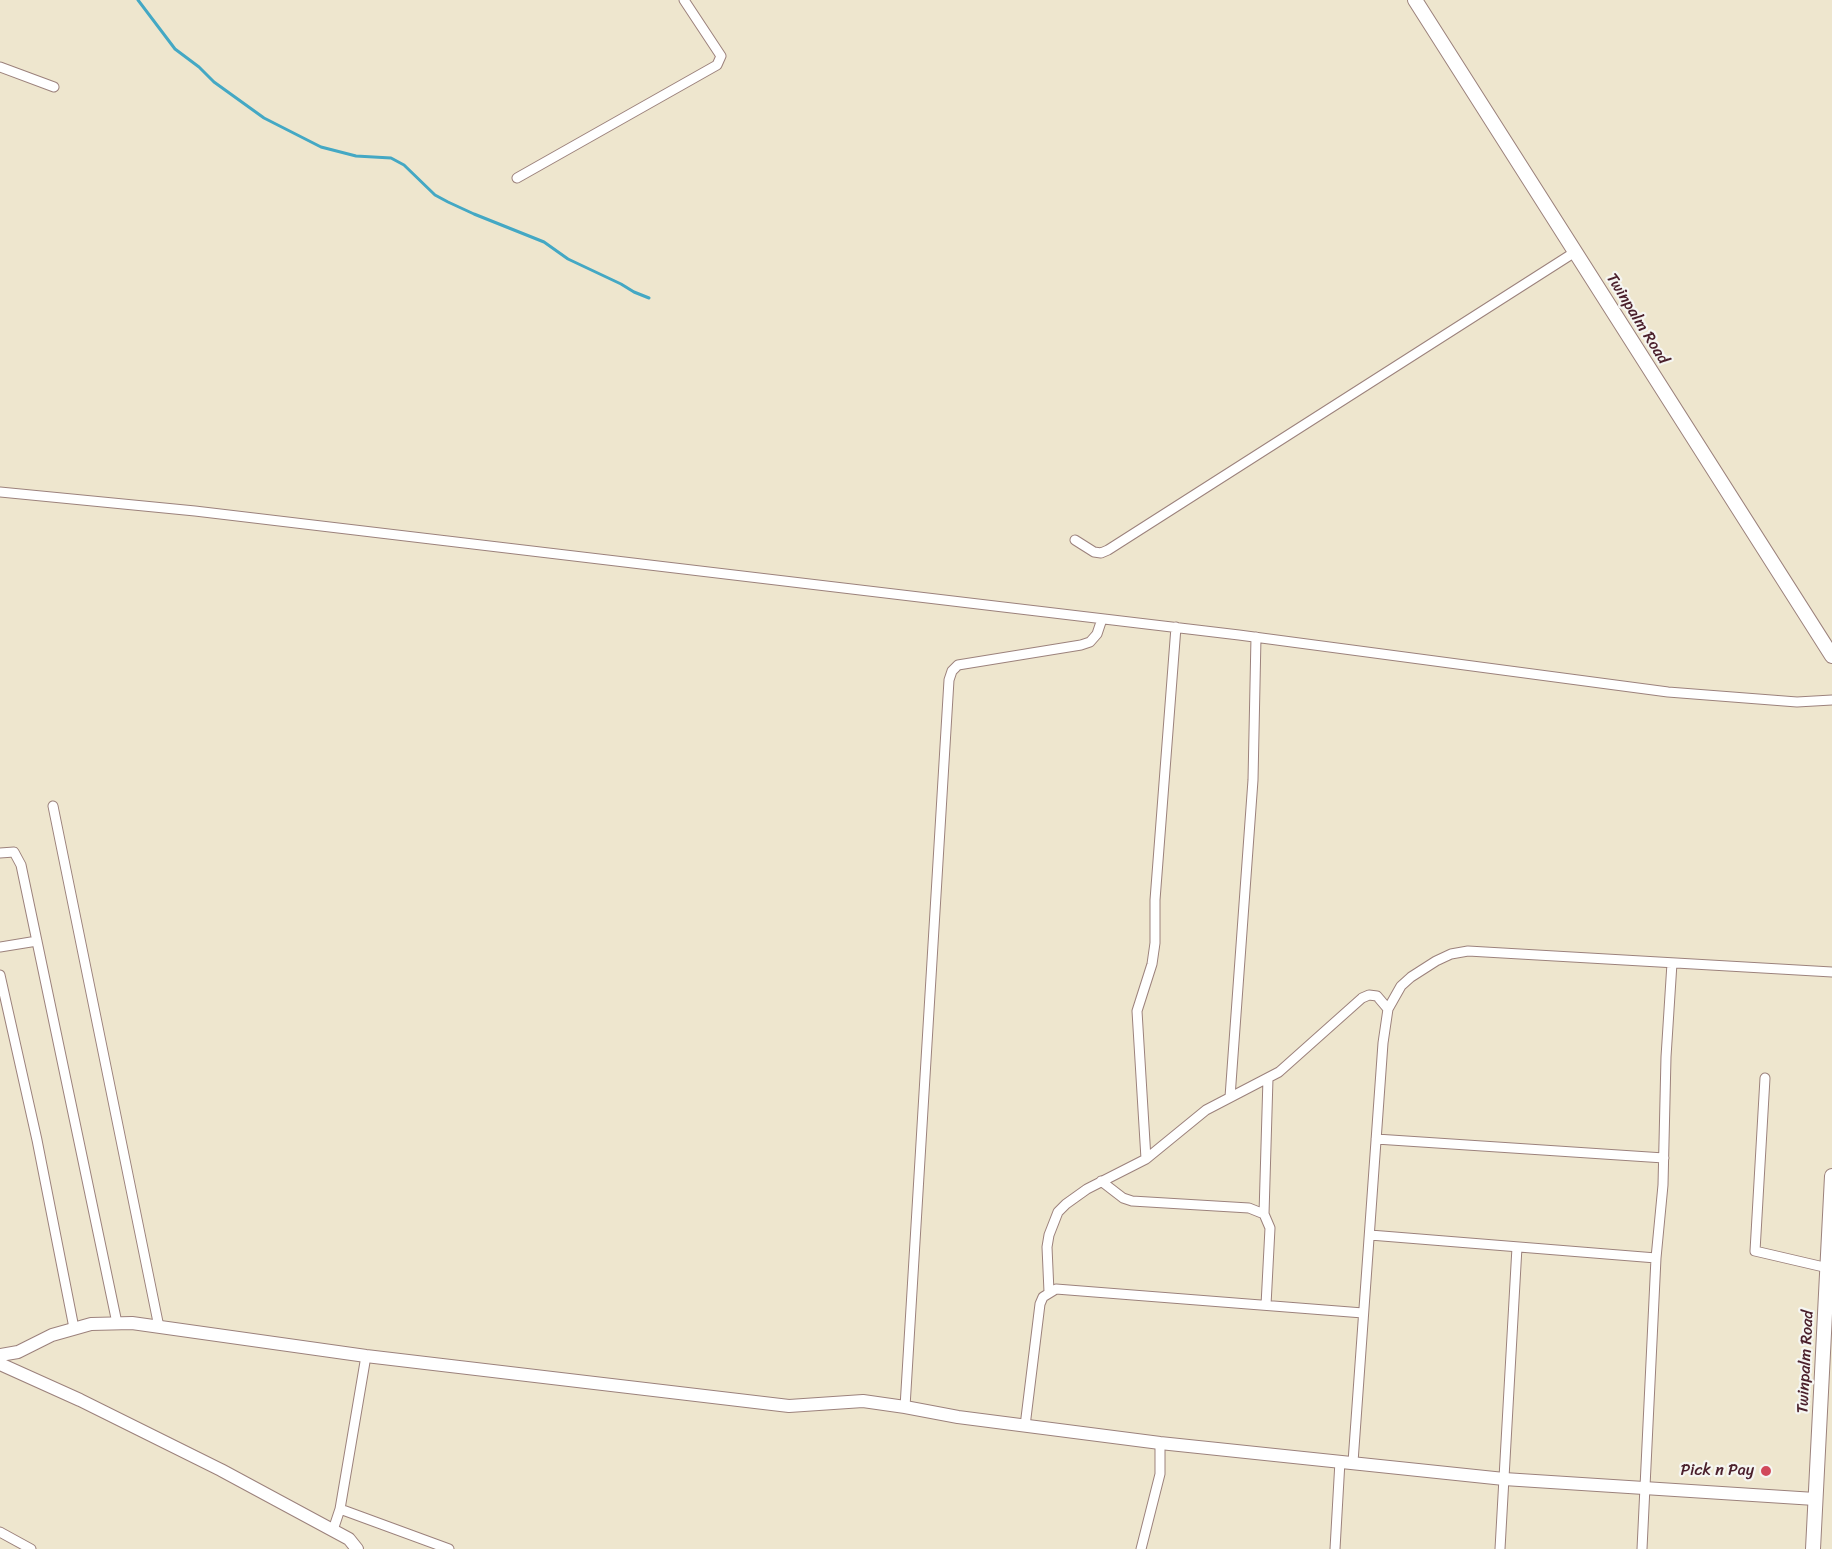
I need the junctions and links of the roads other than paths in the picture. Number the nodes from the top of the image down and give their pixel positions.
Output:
1 (684, 0) edge
2 (1415, 0) edge
3 (0, 67) edge
4 (54, 87) dead end
5 (517, 178) dead end
6 (1575, 252) junction
7 (0, 492) edge
8 (1075, 540) dead end
9 (1102, 619) junction
10 (1176, 627) junction
11 (1256, 637) junction
12 (1832, 656) edge
13 (1832, 700) edge
14 (53, 806) dead end
15 (0, 853) edge
16 (37, 941) junction
17 (0, 947) edge
18 (1672, 963) junction
19 (1832, 972) edge
20 (0, 975) edge
21 (1388, 1009) junction
22 (1268, 1078) junction
23 (1765, 1078) dead end
24 (1230, 1097) junction
25 (1376, 1139) junction
26 (1664, 1158) junction
27 (1146, 1159) junction
28 (1832, 1176) edge
29 (1101, 1181) junction
30 (1264, 1214) junction
31 (1370, 1235) junction
32 (1517, 1247) junction
33 (1656, 1258) junction
34 (1828, 1268) junction
35 (1049, 1292) junction
36 (1266, 1305) junction
37 (1363, 1313) junction
38 (117, 1323) junction
39 (159, 1327) junction
40 (74, 1328) junction
41 (24, 1349) junction
42 (0, 1355) edge
43 (366, 1356) junction
44 (0, 1364) edge
45 (24, 1374) junction
46 (904, 1407) junction
47 (1025, 1426) junction
48 (1160, 1443) junction
49 (1340, 1461) junction
50 (1353, 1462) junction
51 (1504, 1479) junction
52 (1646, 1488) junction
53 (1815, 1499) junction
54 (339, 1509) junction
55 (333, 1530) junction
56 (0, 1532) edge
57 (31, 1549) edge
58 (357, 1549) edge
59 (449, 1549) edge
60 (1141, 1549) edge
61 (1335, 1549) edge
62 (1500, 1549) edge
63 (1642, 1549) edge
64 (1813, 1549) edge

1 - 5 street
2 - 6 main road, Twinpalm Road
3 - 4 street
6 - 8 street
6 - 12 main road, Twinpalm Road
7 - 9 street
9 - 10 street
9 - 46 street
10 - 11 street
10 - 27 street
11 - 13 street
11 - 24 street
14 - 39 street
15 - 16 street
16 - 17 street
16 - 38 street
18 - 19 street
18 - 21 street
18 - 26 street
20 - 40 street
21 - 22 street
21 - 25 street
22 - 24 street
22 - 30 street
23 - 34 street
24 - 27 street
25 - 26 street
25 - 31 street
26 - 33 street
27 - 29 street
28 - 34 main road, Twinpalm Road
29 - 30 street
29 - 35 street
30 - 36 street
31 - 32 street
31 - 37 street
32 - 33 street
32 - 51 street
33 - 52 street
34 - 53 main road, Twinpalm Road
35 - 36 street
35 - 47 street
36 - 37 street
37 - 50 street
38 - 39 street
38 - 40 street
39 - 43 street
40 - 41 street
41 - 42 street
41 - 45 street
43 - 46 street
43 - 54 street
44 - 45 street
45 - 55 street
46 - 47 street
47 - 48 street
48 - 49 street
48 - 60 street
49 - 50 street
49 - 61 street
50 - 51 street
51 - 52 street
51 - 62 street
52 - 53 street
52 - 63 street
53 - 64 main road, Twinpalm Road
54 - 55 street
54 - 59 street
55 - 58 street
56 - 57 street

